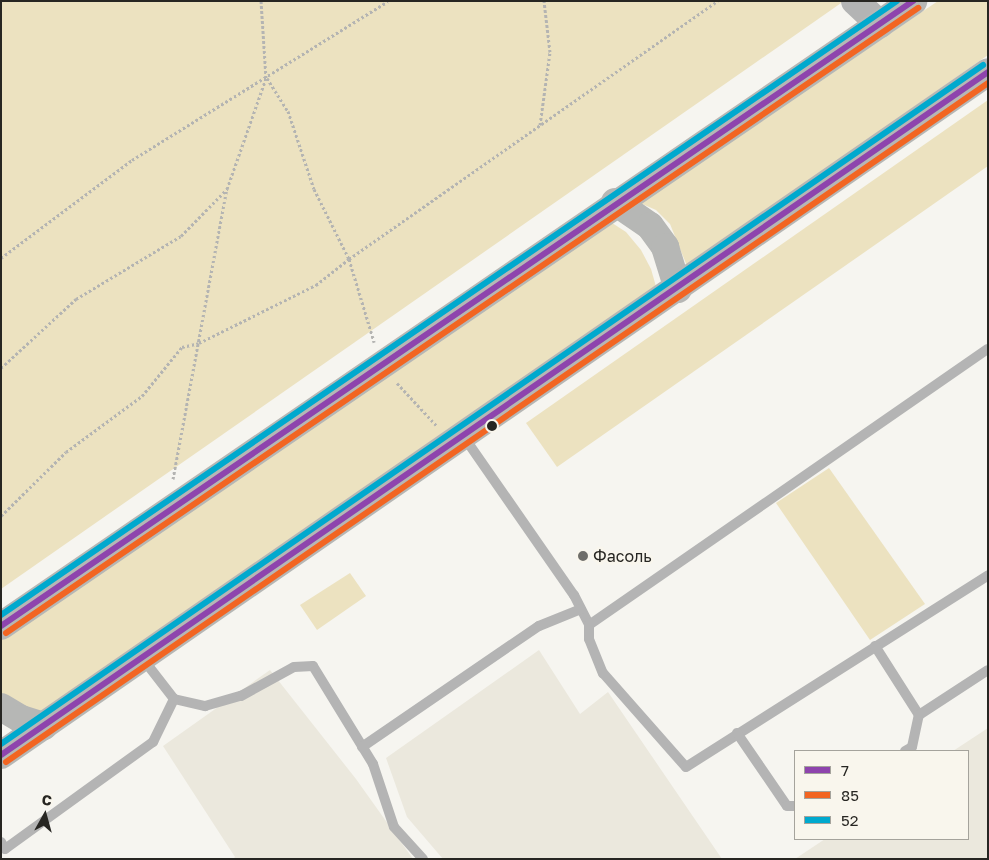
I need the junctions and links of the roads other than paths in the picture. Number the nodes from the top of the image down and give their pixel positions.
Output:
1 (855, 1) edge
2 (913, 1) edge
3 (880, 24) junction
4 (988, 72) edge
5 (615, 202) junction
6 (678, 289) junction
7 (988, 349) edge
8 (458, 440) junction
9 (988, 574) edge
10 (581, 609) junction
11 (589, 625) junction
12 (1, 626) edge
13 (875, 646) junction
14 (142, 658) junction
15 (988, 670) edge
16 (174, 699) junction
17 (1, 707) edge
18 (919, 716) junction
19 (44, 726) junction
20 (737, 733) junction
21 (362, 747) junction
22 (907, 750) edge
23 (1, 755) edge
24 (794, 806) edge
25 (1, 842) edge
26 (423, 859) edge

1 - 3 street
2 - 3 main road
3 - 5 main road
4 - 6 main road
5 - 6 main road
5 - 12 main road
6 - 8 main road
7 - 11 lane
8 - 10 lane
8 - 14 main road
9 - 13 lane
10 - 11 lane
10 - 21 lane
11 - 20 lane
13 - 18 lane
13 - 20 lane
14 - 16 lane
14 - 19 main road
15 - 18 lane
16 - 21 lane
16 - 25 lane
17 - 19 main road
18 - 22 lane
19 - 23 main road
20 - 24 lane
21 - 26 lane

